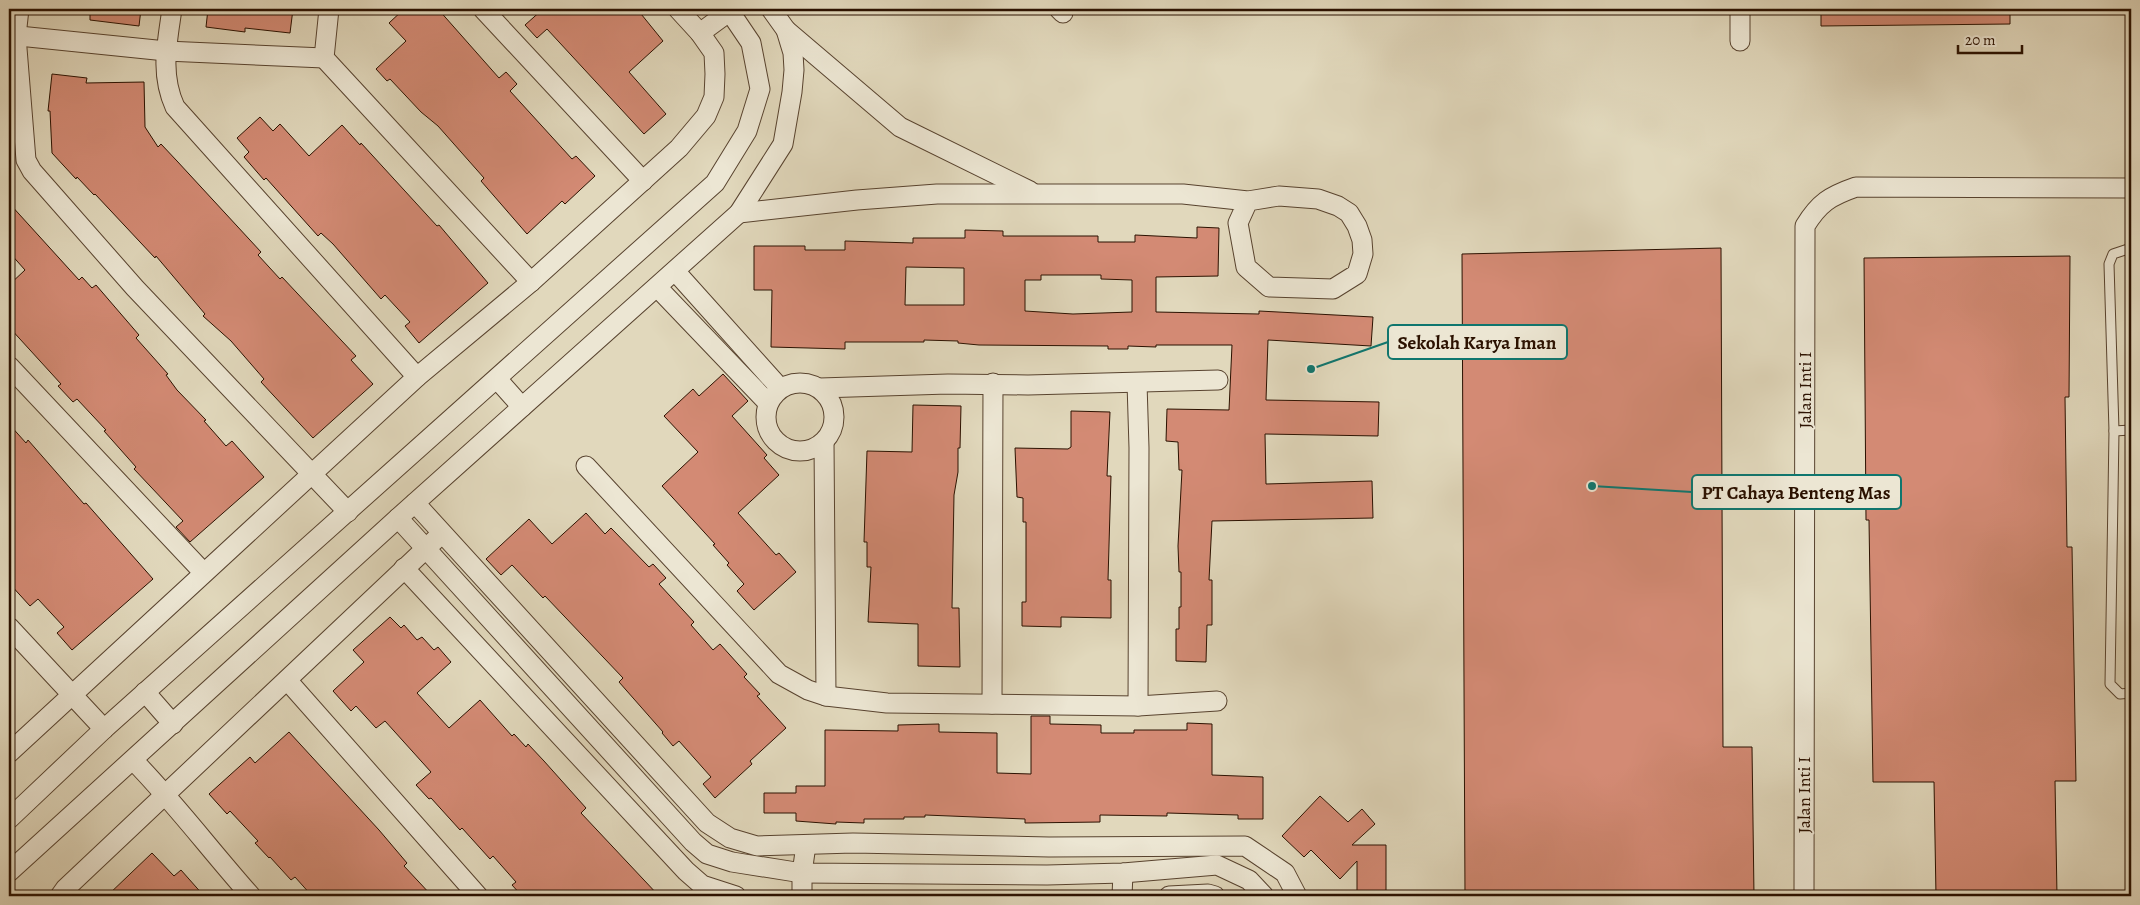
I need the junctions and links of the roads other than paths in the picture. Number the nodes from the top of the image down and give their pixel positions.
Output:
1 (19, 9) edge
2 (172, 9) edge
3 (329, 9) edge
4 (483, 9) edge
5 (678, 9) edge
6 (771, 9) edge
7 (1740, 9) edge
8 (729, 10) edge
9 (786, 30) junction
10 (700, 33) junction
11 (12, 36) edge
12 (1740, 42) dead end
13 (166, 51) junction
14 (324, 58) junction
15 (643, 181) junction
16 (2131, 188) edge
17 (1033, 192) junction
18 (1248, 201) junction
19 (739, 213) junction
20 (2131, 248) edge
21 (675, 271) junction
22 (531, 282) junction
23 (657, 287) junction
24 (9, 366) edge
25 (417, 377) junction
26 (497, 379) junction
27 (1218, 380) dead end
28 (993, 383) junction
29 (1137, 383) junction
30 (780, 388) junction
31 (820, 388) junction
32 (768, 404) junction
33 (522, 407) junction
34 (2131, 430) edge
35 (2114, 431) junction
36 (824, 442) junction
37 (586, 466) dead end
38 (311, 474) junction
39 (415, 503) junction
40 (348, 512) junction
41 (398, 518) junction
42 (442, 533) junction
43 (426, 548) junction
44 (404, 568) junction
45 (203, 572) junction
46 (9, 627) edge
47 (560, 662) junction
48 (542, 675) junction
49 (287, 680) junction
50 (145, 692) junction
51 (2131, 693) edge
52 (72, 694) junction
53 (826, 696) junction
54 (1217, 701) dead end
55 (992, 704) junction
56 (1138, 706) junction
57 (173, 724) junction
58 (104, 729) junction
59 (9, 753) edge
60 (133, 760) junction
61 (167, 794) junction
62 (655, 800) junction
63 (638, 818) junction
64 (9, 819) edge
65 (806, 845) junction
66 (1049, 847) junction
67 (9, 872) edge
68 (802, 873) junction
69 (1122, 873) junction
70 (1047, 875) junction
71 (60, 896) edge
72 (251, 896) edge
73 (478, 896) edge
74 (736, 896) edge
75 (802, 896) edge
76 (1122, 896) edge
77 (1169, 896) edge
78 (1216, 896) edge
79 (1264, 896) edge
80 (1297, 896) edge
81 (1804, 896) edge

1 - 11 street
2 - 13 street
3 - 14 street
4 - 15 street
5 - 10 street
6 - 9 street
7 - 12 street
8 - 10 street
8 - 26 street
9 - 17 street
9 - 19 street
10 - 15 street
11 - 13 street
11 - 38 street
13 - 14 street
13 - 25 street
14 - 22 street
15 - 22 street
16 - 81 street, Jalan Inti I
17 - 18 street
17 - 19 street
18 - 18 street
19 - 21 street
20 - 35 lane
21 - 23 street
21 - 30 street
22 - 25 street
23 - 32 street
23 - 33 street
24 - 45 street
25 - 38 street
26 - 33 street
26 - 40 street
27 - 29 street
28 - 29 street
28 - 31 street
28 - 55 street
29 - 56 street
30 - 31 street
30 - 32 street
31 - 36 street
32 - 36 street
33 - 39 street
34 - 35 lane
35 - 51 lane
36 - 53 street
37 - 53 street
38 - 40 street
38 - 45 street
39 - 41 street
39 - 42 street
40 - 50 street
41 - 43 street
41 - 57 street
42 - 43 street
42 - 47 street
43 - 44 street
43 - 48 street
44 - 49 street
44 - 63 street
45 - 52 street
46 - 52 street
47 - 48 street
47 - 65 street
48 - 62 street
49 - 61 street
49 - 73 street
50 - 57 street
50 - 58 street
52 - 58 street
52 - 59 street
53 - 55 street
54 - 56 street
55 - 56 street
57 - 60 street
58 - 64 street
60 - 61 street
60 - 67 street
61 - 71 street
61 - 72 street
62 - 63 street
62 - 68 street
63 - 74 street
65 - 66 street
65 - 68 street
66 - 70 street
66 - 80 street
68 - 70 street
68 - 75 street
69 - 70 street
69 - 76 street
69 - 79 street
77 - 78 street

